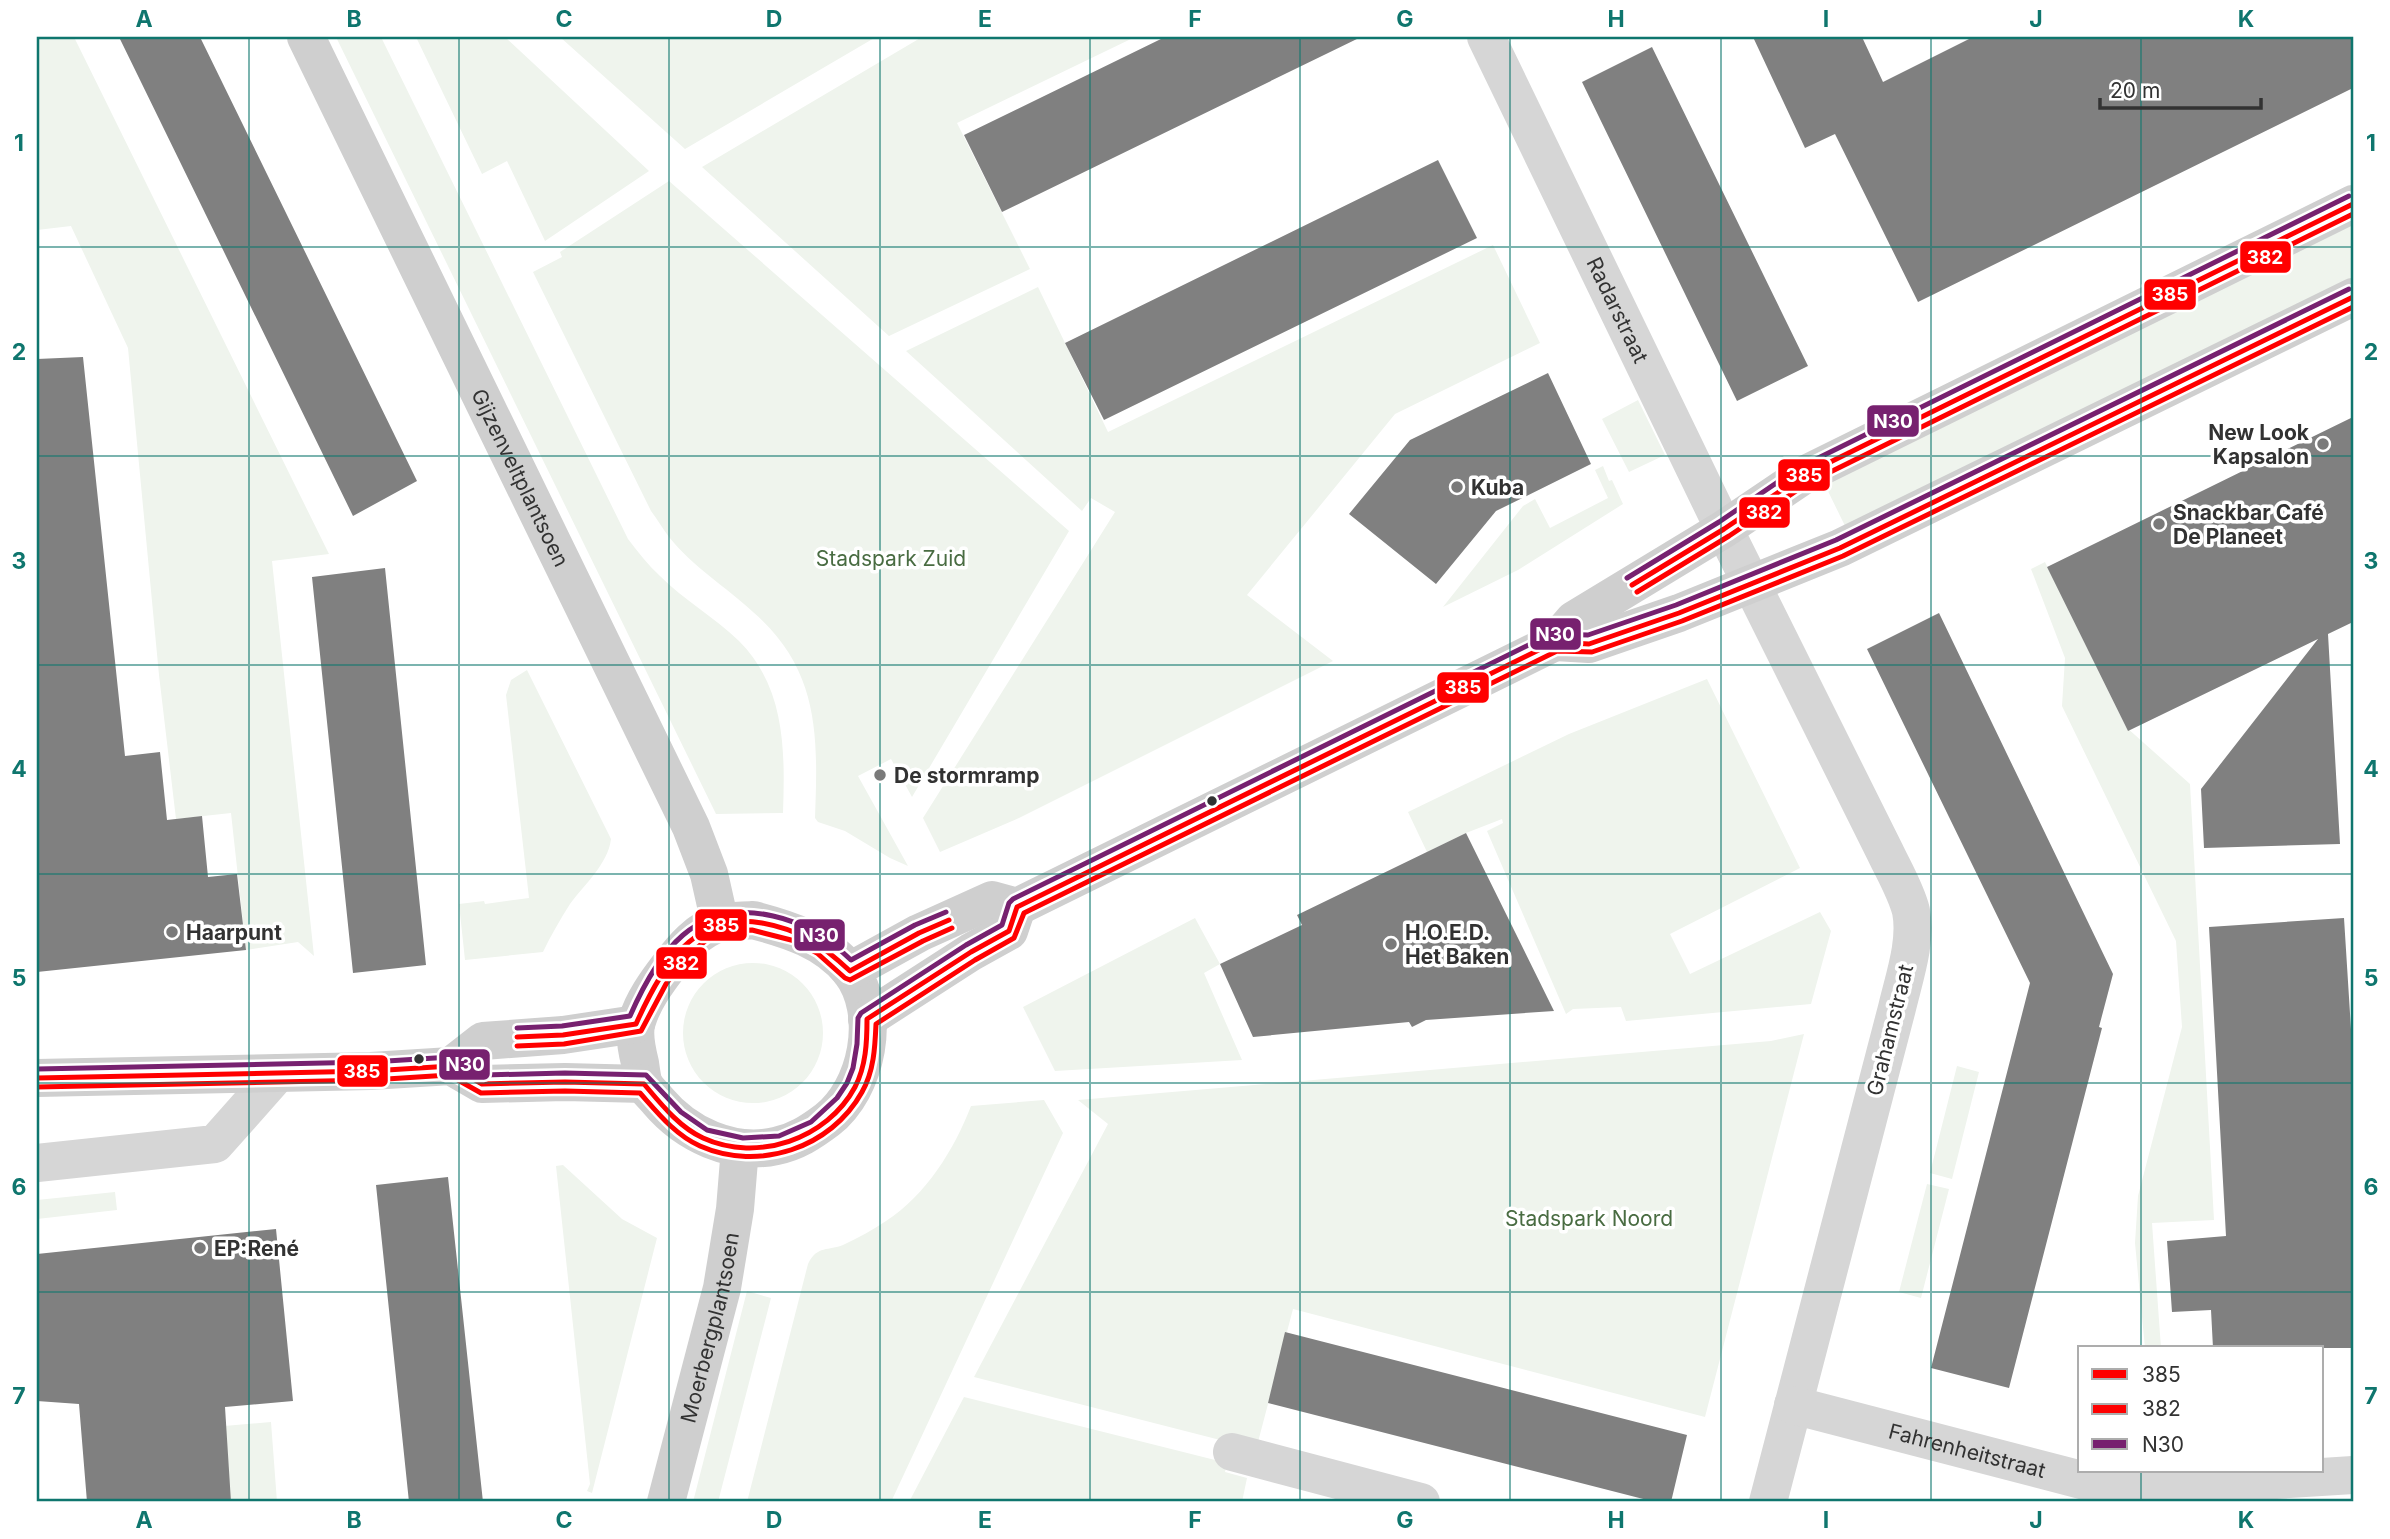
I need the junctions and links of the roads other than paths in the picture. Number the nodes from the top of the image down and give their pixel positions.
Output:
1 (306, 37) edge
2 (1500, 41) edge
3 (2353, 204) edge
4 (2353, 298) edge
5 (1724, 529) junction
6 (1751, 582) junction
7 (1555, 642) junction
8 (1017, 907) junction
9 (720, 923) junction
10 (850, 971) junction
11 (867, 1019) junction
12 (636, 1024) junction
13 (451, 1066) junction
14 (278, 1073) junction
15 (37, 1078) edge
16 (644, 1084) junction
17 (740, 1148) junction
18 (37, 1163) edge
19 (1793, 1405) junction
20 (1232, 1452) dead end
21 (2353, 1475) edge
22 (2267, 1491) edge
23 (666, 1502) edge
24 (1422, 1502) edge
25 (1768, 1502) edge

1 - 9 street, Gijzenveltplantsoen
2 - 5 street, Radarstraat
3 - 5 street
4 - 6 street
5 - 6 street, Radarstraat
5 - 7 street
6 - 7 street
6 - 19 street, Grahamstraat
7 - 8 street
8 - 10 street
8 - 11 street
9 - 10 street
9 - 12 street
10 - 11 street
11 - 17 street
12 - 13 street
12 - 16 street
13 - 14 street
13 - 16 street
14 - 15 street
14 - 18 street
16 - 17 street
17 - 23 street, Moerbergplantsoen
19 - 22 street, Fahrenheitstraat
19 - 25 street, Grahamstraat
20 - 24 street
21 - 22 street, Fahrenheitstraat

